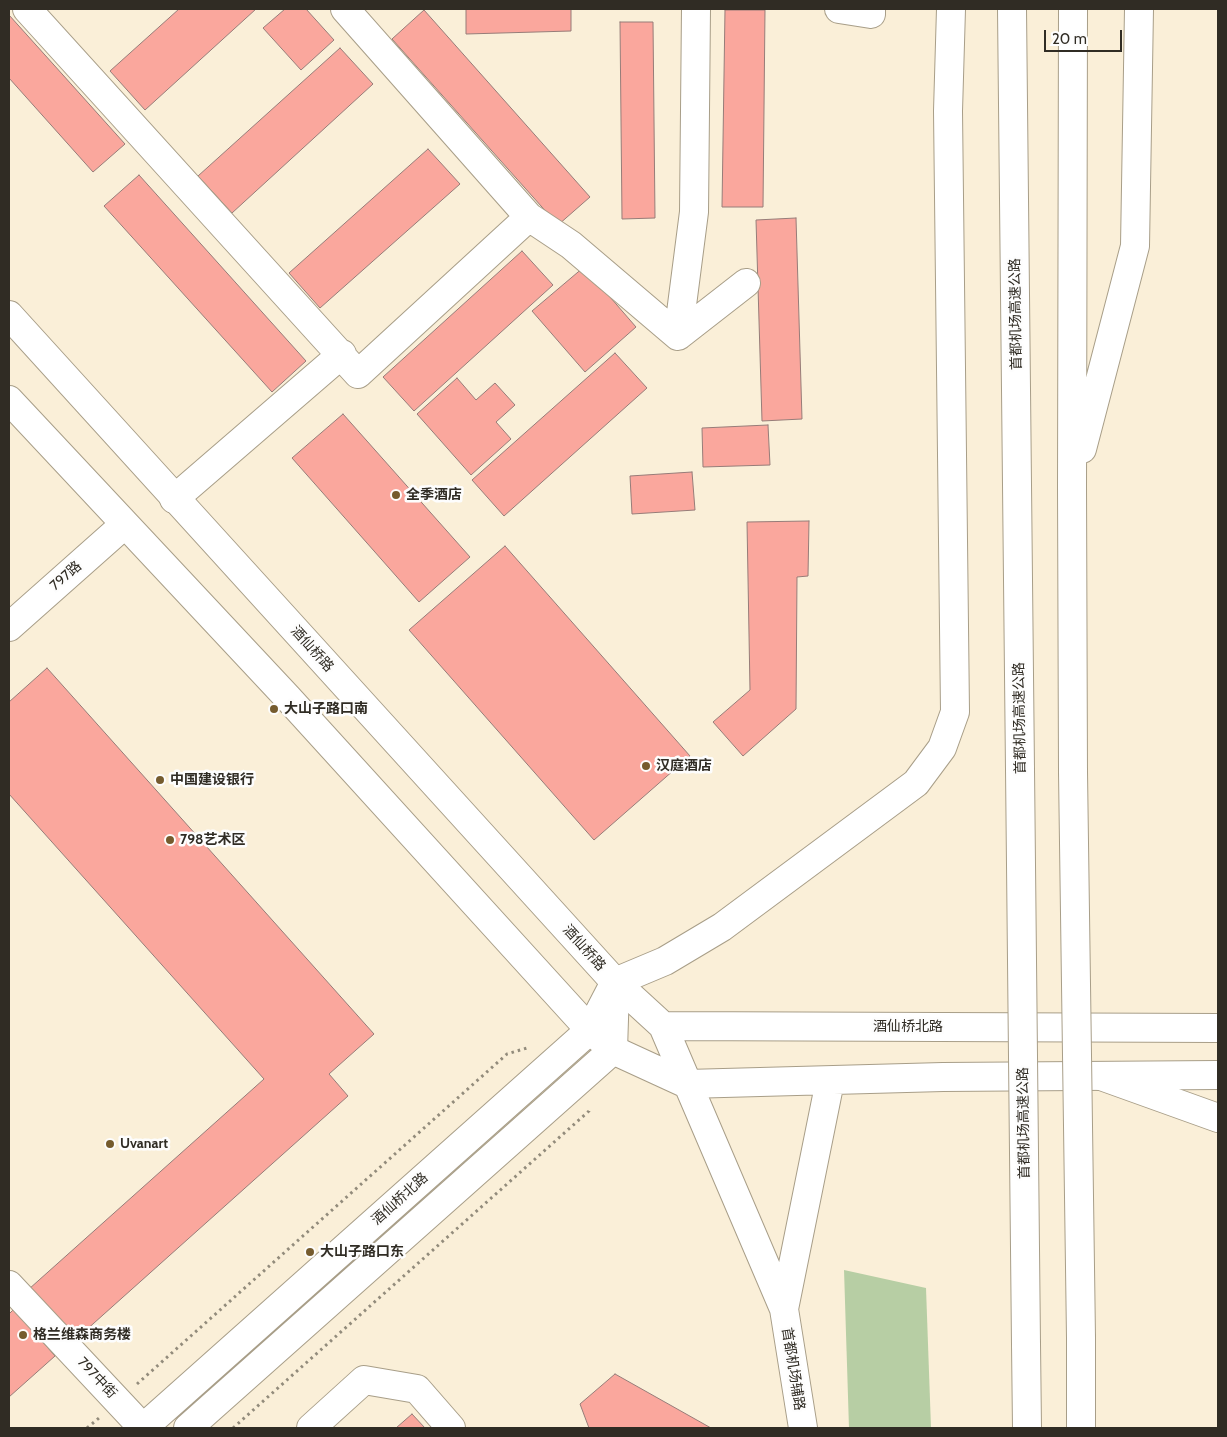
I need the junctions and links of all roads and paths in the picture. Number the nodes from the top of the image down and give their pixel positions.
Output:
1 (27, 9) edge
2 (345, 9) edge
3 (696, 9) edge
4 (839, 9) edge
5 (870, 9) edge
6 (951, 9) edge
7 (1012, 9) edge
8 (1073, 9) edge
9 (1139, 9) edge
10 (529, 218) junction
11 (746, 283) dead end
12 (9, 315) edge
13 (678, 336) junction
14 (342, 354) junction
15 (9, 400) edge
16 (1072, 487) junction
17 (174, 499) junction
18 (124, 525) junction
19 (9, 627) edge
20 (615, 982) junction
21 (663, 1026) junction
22 (1218, 1028) edge
23 (590, 1030) junction
24 (535, 1046) dead end
25 (613, 1050) junction
26 (1218, 1075) edge
27 (1101, 1076) junction
28 (830, 1081) junction
29 (687, 1084) junction
30 (1218, 1118) edge
31 (9, 1285) edge
32 (784, 1309) junction
33 (118, 1401) junction
34 (87, 1428) edge
35 (143, 1428) edge
36 (188, 1428) edge
37 (312, 1428) edge
38 (451, 1428) edge
39 (803, 1428) edge
40 (1027, 1428) edge
41 (1081, 1428) edge

1 - 14 main road
2 - 10 main road
3 - 13 main road
4 - 5 main road
6 - 20 main road
7 - 40 main road, 首都机场高速公路, bridge
8 - 16 main road
9 - 16 main road
10 - 13 main road
10 - 14 main road
11 - 13 main road
12 - 17 main road, 酒仙桥路
14 - 17 main road
15 - 18 main road
16 - 41 main road, bridge
17 - 20 main road, 酒仙桥路
18 - 19 main road, 797路
18 - 23 main road
20 - 21 main road
20 - 23 main road
20 - 25 main road
21 - 22 main road, 酒仙桥北路
21 - 29 main road
23 - 25 main road
23 - 35 main road, 酒仙桥北路
24 - 33 path
25 - 29 main road
25 - 36 main road
26 - 27 main road
27 - 28 main road
27 - 30 main road
28 - 29 main road
28 - 32 main road
29 - 32 main road
31 - 33 main road, 797中街
32 - 39 main road, 首都机场辅路
33 - 34 path
33 - 35 main road, 797中街
37 - 38 main road

